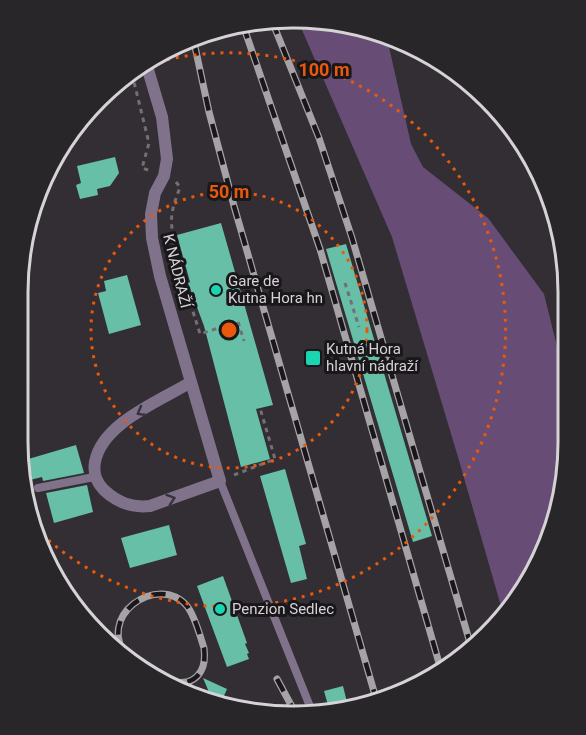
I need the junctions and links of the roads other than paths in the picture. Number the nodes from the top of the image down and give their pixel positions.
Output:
1 (149, 71) edge
2 (191, 382) junction
3 (94, 477) junction
4 (220, 481) junction
5 (38, 488) dead end
6 (311, 706) edge

1 - 2 street, K NÁDRAŽÍ
2 -> 3 street
2 - 4 street, K NÁDRAŽÍ
3 -> 4 street
3 - 5 lane
4 - 6 lane, K NÁDRAŽÍ

